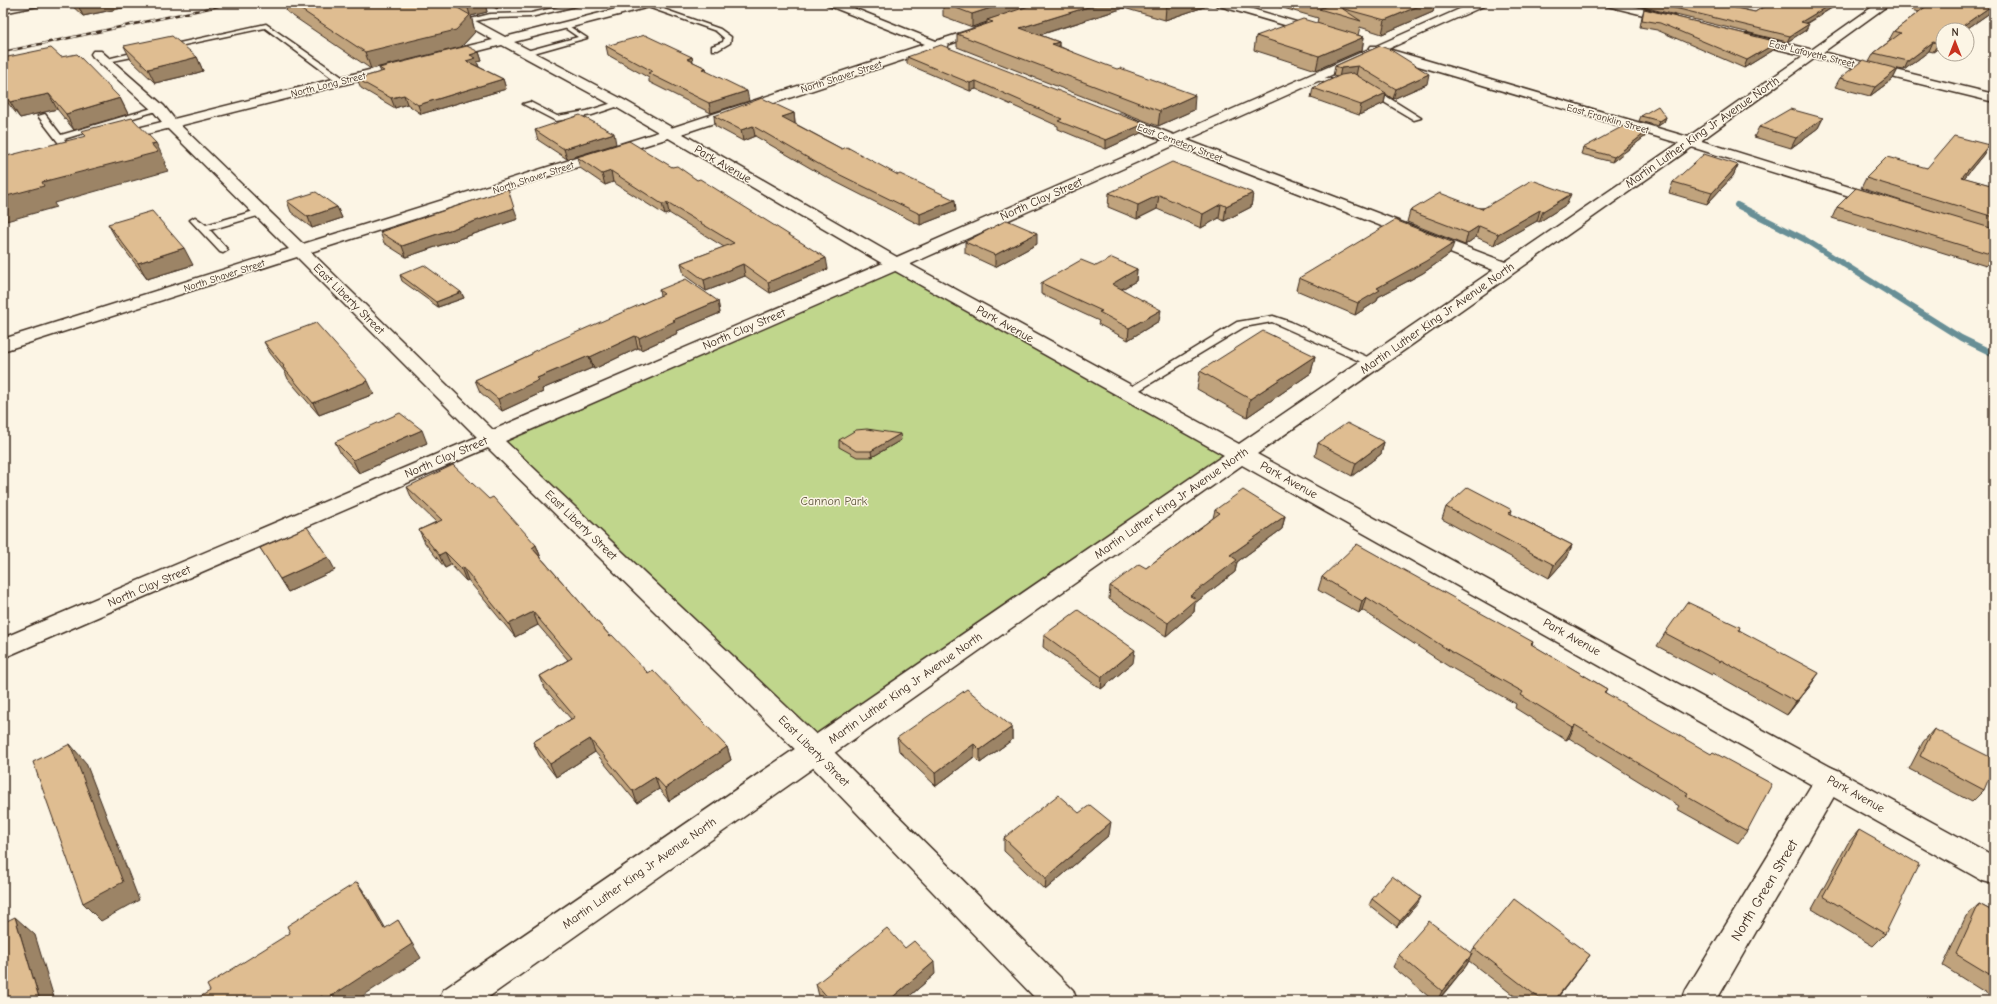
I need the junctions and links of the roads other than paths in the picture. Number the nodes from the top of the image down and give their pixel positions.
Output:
1 (39, 3) edge
2 (434, 3) edge
3 (585, 3) edge
4 (610, 3) edge
5 (831, 3) edge
6 (1220, 3) edge
7 (1482, 3) edge
8 (1607, 3) edge
9 (1885, 3) edge
10 (650, 4) edge
11 (488, 8) dead end
12 (3, 10) edge
13 (625, 10) junction
14 (490, 16) junction
15 (466, 21) junction
16 (1683, 22) edge
17 (1002, 23) edge
18 (564, 25) junction
19 (1736, 35) edge
20 (1334, 37) edge
21 (501, 41) junction
22 (1355, 43) edge
23 (937, 45) junction
24 (715, 48) dead end
25 (157, 49) edge
26 (149, 50) edge
27 (1376, 50) junction
28 (1812, 53) junction
29 (526, 54) junction
30 (958, 54) edge
31 (100, 57) joint
32 (1314, 77) junction
33 (1352, 79) edge
34 (342, 81) junction
35 (1365, 87) edge
36 (1994, 98) edge
37 (619, 103) junction
38 (527, 104) dead end
39 (1106, 112) edge
40 (42, 116) edge
41 (165, 117) junction
42 (1417, 118) dead end
43 (670, 133) junction
44 (59, 138) junction
45 (1173, 139) junction
46 (105, 141) edge
47 (1690, 142) junction
48 (72, 149) joint
49 (54, 154) edge
50 (1889, 204) edge
51 (261, 212) junction
52 (195, 220) dead end
53 (204, 229) junction
54 (223, 250) dead end
55 (301, 251) junction
56 (896, 264) junction
57 (1507, 269) junction
58 (3, 345) edge
59 (1372, 363) junction
60 (1128, 392) junction
61 (490, 438) junction
62 (1242, 454) junction
63 (3, 649) edge
64 (814, 750) junction
65 (1830, 780) junction
66 (1994, 871) edge
67 (455, 1001) edge
68 (1061, 1001) edge
69 (1698, 1001) edge

1 - 12 street
2 - 15 street, Park Avenue
3 - 14 lane
4 - 13 lane
5 - 23 street
6 - 20 street
7 - 27 street, North Clay Street
8 - 16 street
9 - 28 street, Martin Luther King Jr Avenue North
10 - 13 street, North Long Street
10 - 24 lane
11 - 14 lane
13 - 18 street, North Long Street
14 - 15 lane
15 - 21 street, Park Avenue
17 - 23 street, North Shaver Street
18 - 21 street, North Long Street
18 - 29 lane
19 - 28 street, East Lafayette Street
21 - 29 street, Park Avenue
21 - 34 street, North Long Street
22 - 27 street, East Franklin Street
23 - 30 street
23 - 43 street, North Shaver Street
25 - 34 lane
26 - 31 lane
27 - 32 street, North Clay Street
27 - 47 street, East Franklin Street
28 - 36 street, East Lafayette Street
28 - 47 street, Martin Luther King Jr Avenue North
29 - 37 street, Park Avenue
31 - 41 street, East Liberty Street
32 - 33 lane
32 - 45 street, North Clay Street
34 - 41 street, North Long Street
35 - 42 lane
37 - 38 lane
37 - 43 street, Park Avenue
39 - 45 street, East Cemetery Street
40 - 44 lane
41 - 44 lane
41 - 46 street, North Long Street
41 - 51 street, East Liberty Street
43 - 55 street, North Shaver Street
43 - 56 street, Park Avenue
44 - 48 lane
45 - 56 street, North Clay Street
45 - 57 street, East Cemetery Street
47 - 50 street, East Franklin Street
47 - 57 street, Martin Luther King Jr Avenue North
48 - 49 street
51 - 53 lane
51 - 55 street, East Liberty Street
52 - 53 lane
53 - 54 lane
55 - 58 street, North Shaver Street
55 - 61 street, East Liberty Street
56 - 60 street, Park Avenue
56 - 61 street, North Clay Street
57 - 59 street, Martin Luther King Jr Avenue North
59 - 60 lane
59 - 62 street, Martin Luther King Jr Avenue North
60 - 62 street, Park Avenue
61 - 63 street, North Clay Street
61 - 64 street, East Liberty Street
62 - 64 street, Martin Luther King Jr Avenue North
62 - 65 street, Park Avenue
64 - 67 street, Martin Luther King Jr Avenue North
64 - 68 street, East Liberty Street
65 - 66 street, Park Avenue
65 - 69 street, North Green Street

